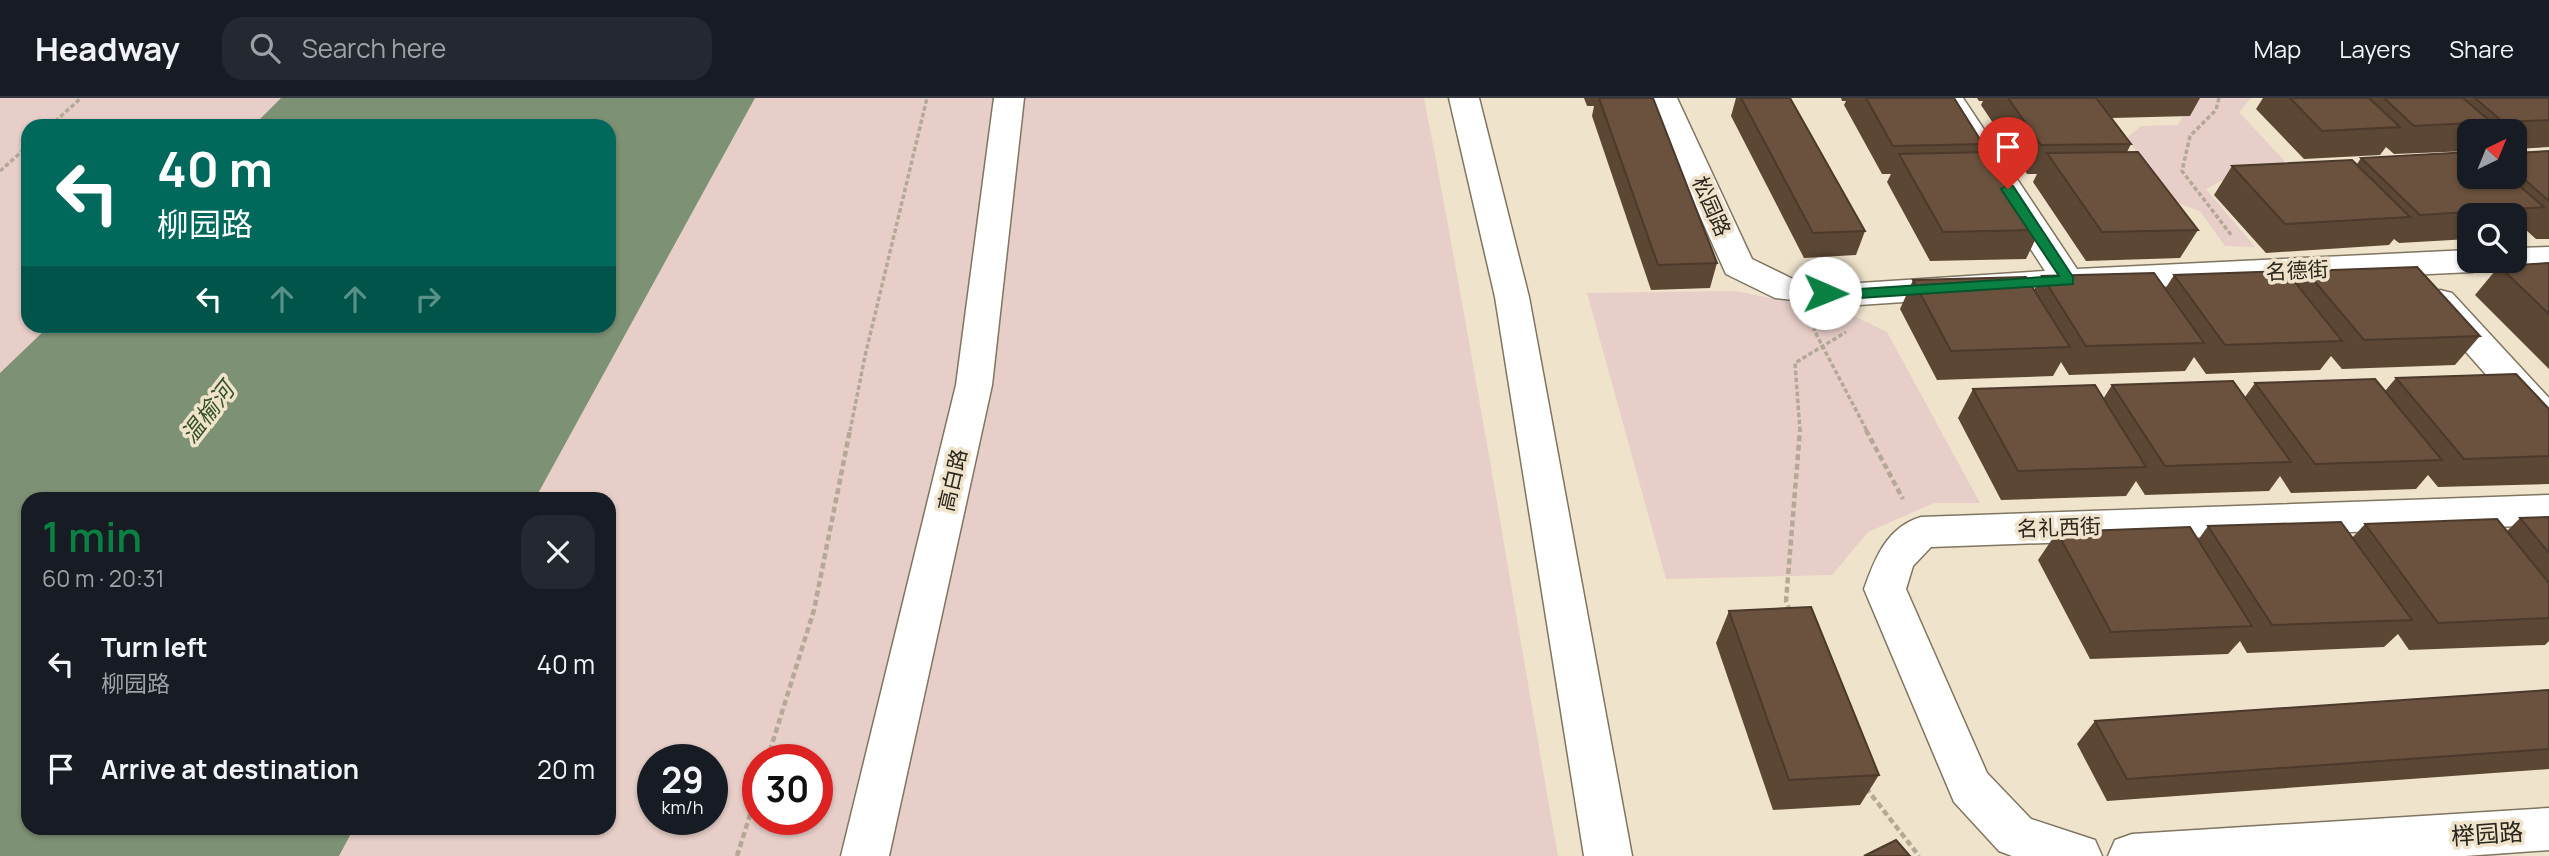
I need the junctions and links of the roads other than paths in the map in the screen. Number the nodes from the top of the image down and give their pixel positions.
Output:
1 (1009, 98) edge
2 (1464, 98) edge
3 (1662, 98) edge
4 (1948, 98) edge
5 (2549, 258) edge
6 (2527, 259) edge
7 (2457, 261) edge
8 (2406, 263) junction
9 (2068, 280) junction
10 (1787, 290) joint
11 (2549, 422) edge
12 (2549, 510) edge
13 (2549, 828) edge
14 (865, 856) edge
15 (1608, 856) edge
16 (2078, 856) edge
17 (2132, 856) edge

1 - 14 street, 高白路
2 - 15 street
3 - 10 street, 松园路
4 - 9 street
5 - 6 street
7 - 8 street, 名德街
8 - 9 street, 名德街
8 - 11 street
9 - 10 street, 名德街
12 - 16 street, 名礼西街
13 - 17 street, 榉园路

